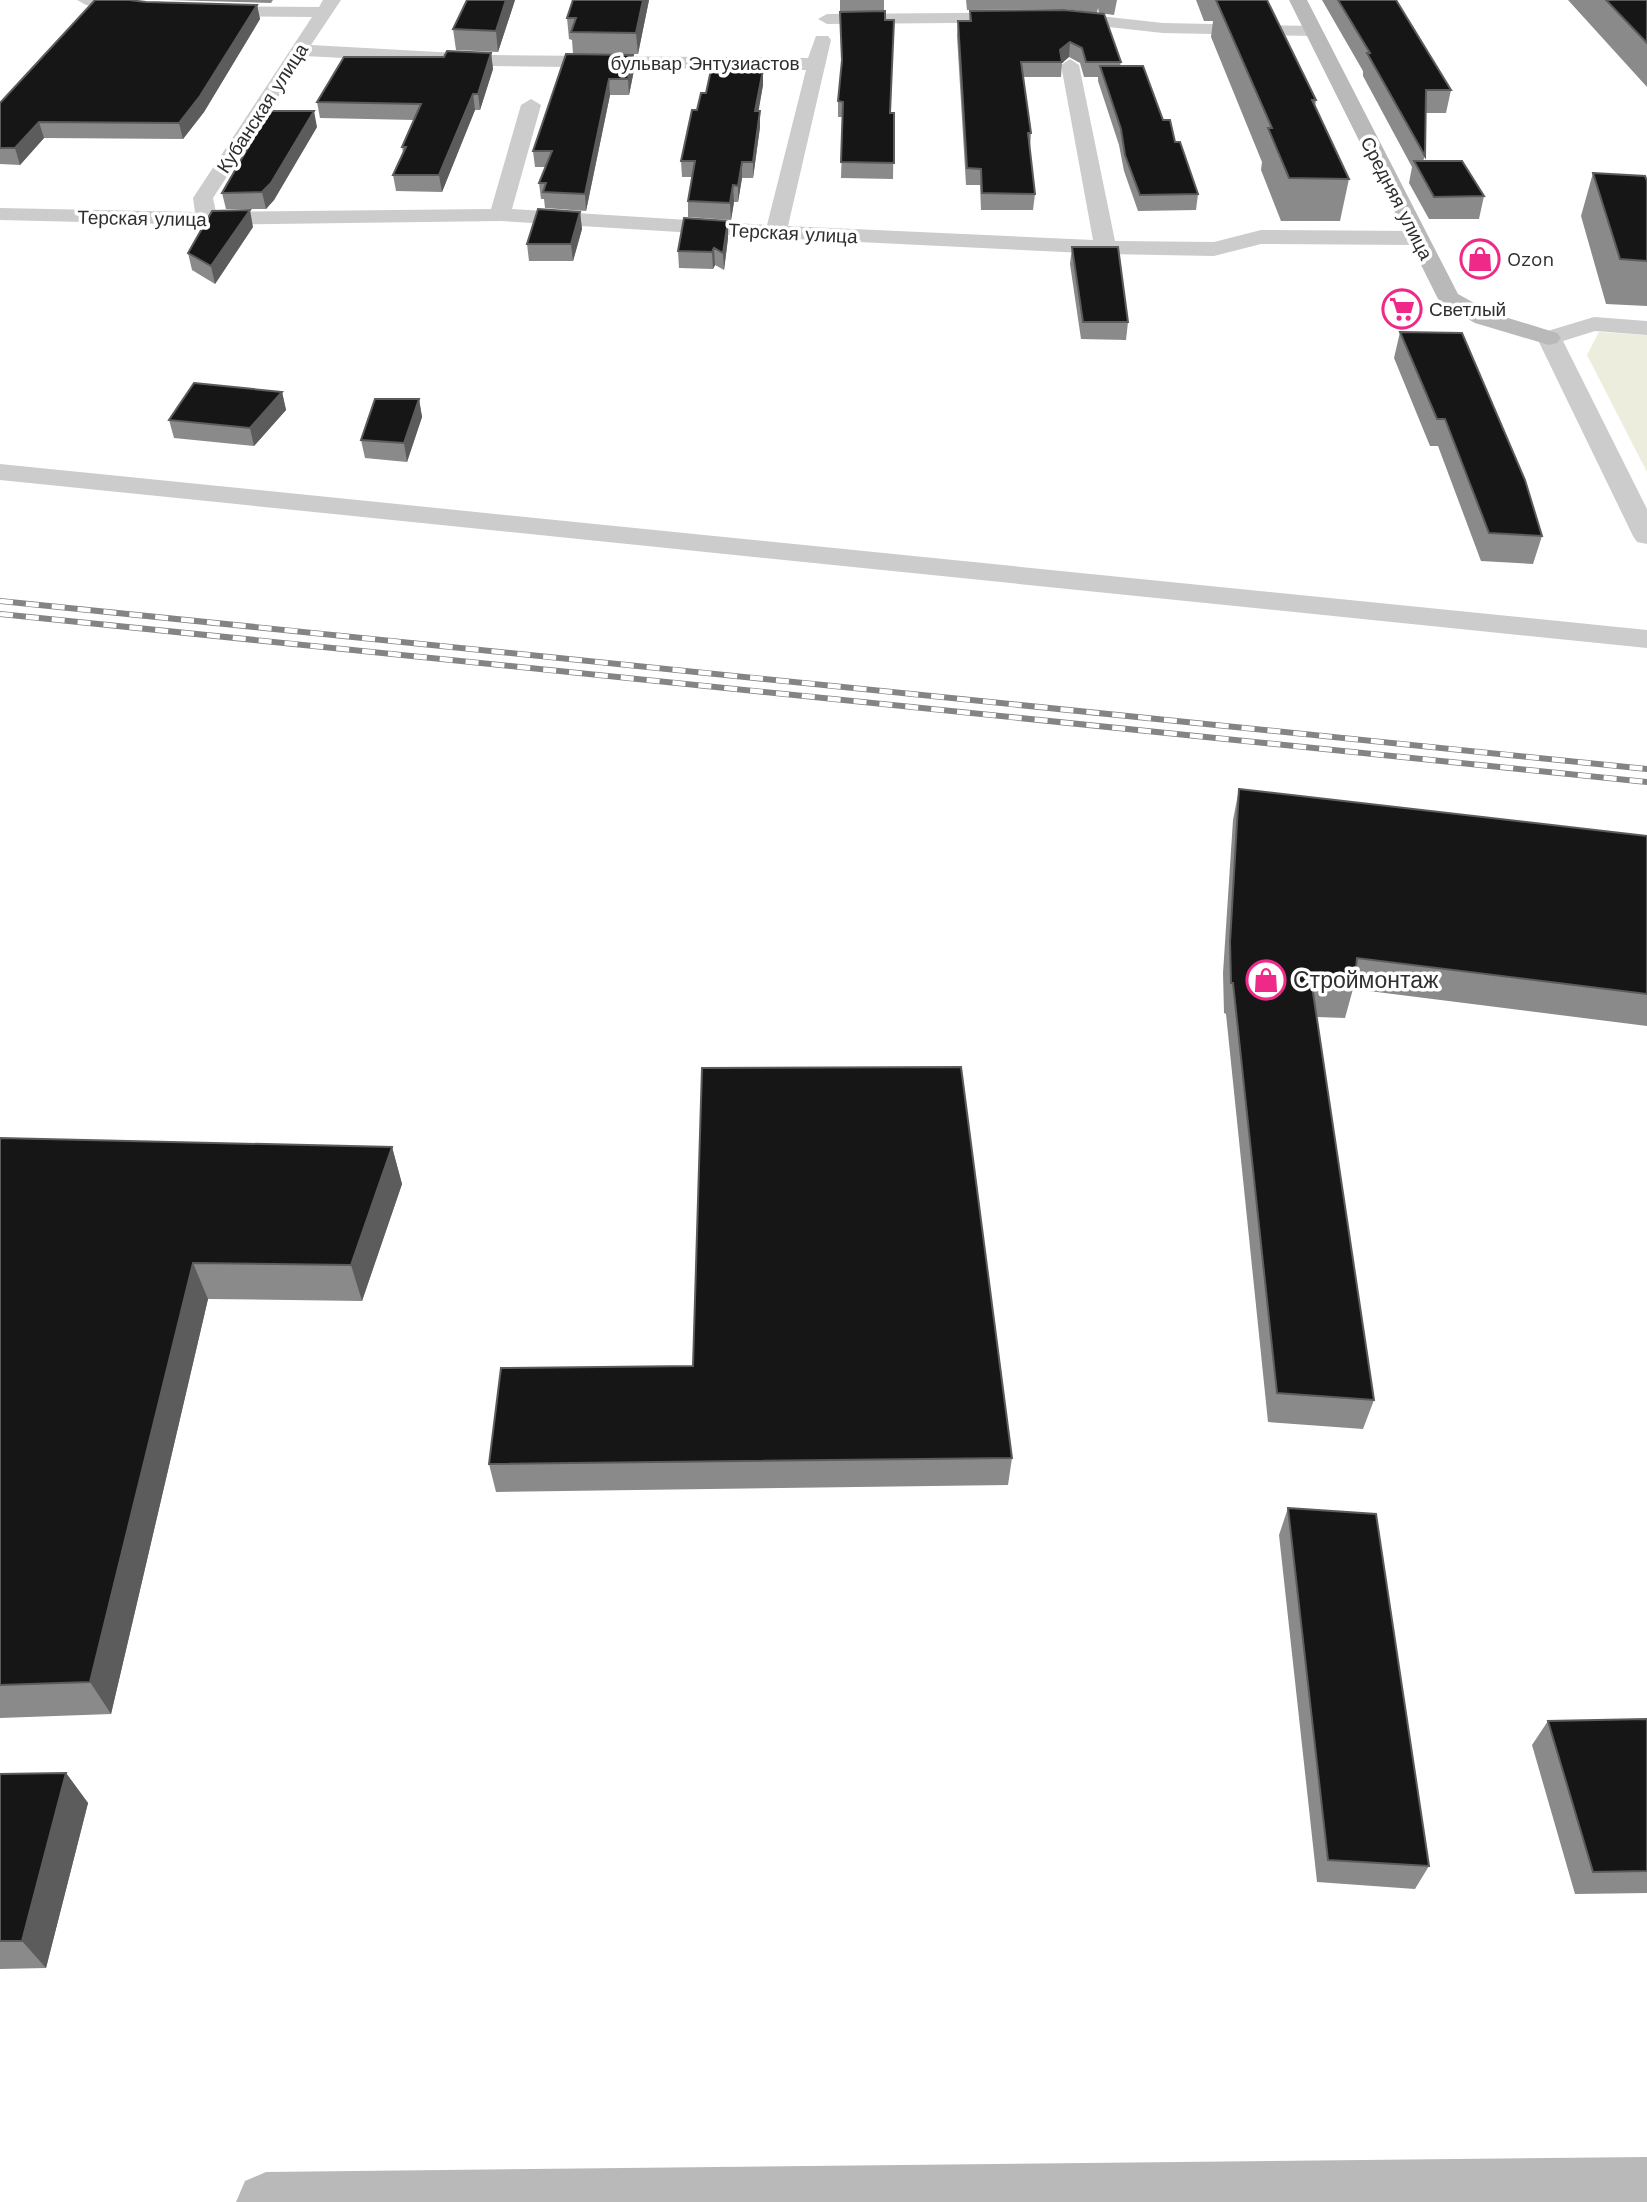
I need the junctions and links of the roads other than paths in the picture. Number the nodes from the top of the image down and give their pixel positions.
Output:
1 (86, 0) edge
2 (819, 0) edge
3 (1298, 0) edge
4 (328, 6) edge
5 (1062, 9) edge
6 (165, 10) edge
7 (190, 11) edge
8 (827, 19) junction
9 (1314, 32) junction
10 (300, 50) junction
11 (816, 64) junction
12 (1070, 65) edge
13 (531, 105) dead end
14 (0, 214) edge
15 (500, 215) junction
16 (207, 219) junction
17 (776, 232) junction
18 (1416, 238) junction
19 (1105, 247) junction
20 (1647, 328) edge
21 (1549, 338) junction
22 (0, 472) edge
23 (1647, 536) edge
24 (1647, 639) edge
25 (1647, 2187) edge
26 (266, 2202) edge

1 - 6 street
2 - 8 street
3 - 9 street, Средняя улица
4 - 7 street
4 - 10 street, Кубанская улица
5 - 8 street
5 - 9 street
8 - 11 street
9 - 18 street, Средняя улица
10 - 11 street, бульвар Энтузиастов
10 - 16 street, Кубанская улица
11 - 17 street
12 - 19 street
13 - 15 street
14 - 16 street, Терская улица
15 - 16 street, Терская улица
15 - 17 street, Терская улица
17 - 19 street, Терская улица
18 - 19 street, Терская улица
18 - 21 street, Средняя улица
20 - 21 street
21 - 23 street
22 - 24 street
25 - 26 street

